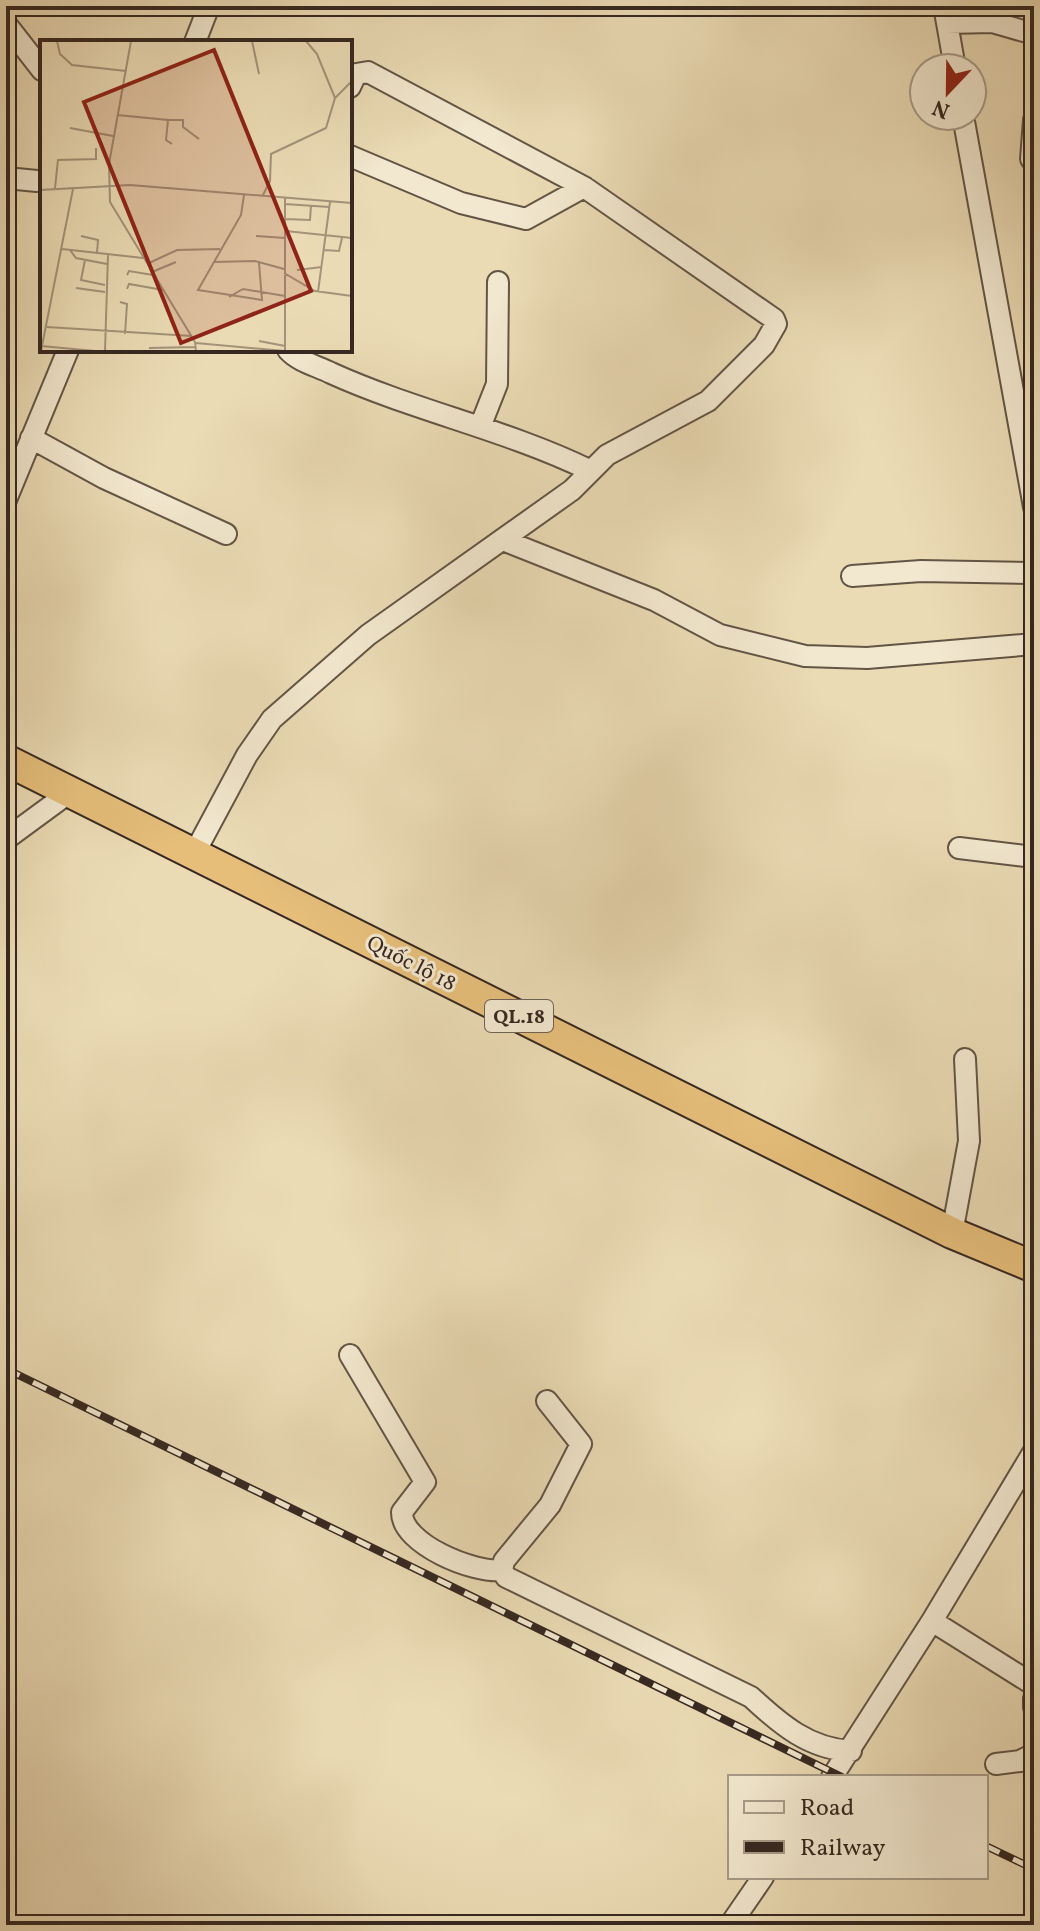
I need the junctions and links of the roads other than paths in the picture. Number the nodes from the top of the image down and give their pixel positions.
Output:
1 (209, 6) edge
2 (945, 14) edge
3 (6, 24) edge
4 (1034, 34) edge
5 (197, 40) edge
6 (952, 52) edge
7 (40, 67) edge
8 (352, 84) edge
9 (1034, 120) edge
10 (966, 132) edge
11 (352, 157) edge
12 (1031, 159) dead end
13 (6, 178) edge
14 (37, 181) dead end
15 (584, 187) junction
16 (498, 282) dead end
17 (67, 352) edge
18 (291, 352) edge
19 (1026, 418) edge
20 (480, 427) junction
21 (31, 438) junction
22 (589, 470) junction
23 (7, 492) edge
24 (1034, 507) edge
25 (226, 534) dead end
26 (503, 540) junction
27 (1034, 573) edge
28 (852, 576) dead end
29 (1034, 644) edge
30 (6, 760) edge
31 (70, 792) junction
32 (6, 839) edge
33 (959, 848) dead end
34 (194, 854) junction
35 (1034, 857) edge
36 (965, 1059) dead end
37 (952, 1233) junction
38 (1034, 1267) edge
39 (350, 1355) dead end
40 (547, 1401) dead end
41 (1034, 1451) edge
42 (502, 1570) junction
43 (932, 1621) junction
44 (1034, 1685) edge
45 (1034, 1699) edge
46 (1034, 1707) edge
47 (851, 1751) junction
48 (1034, 1754) edge
49 (996, 1764) dead end
50 (833, 1775) edge
51 (762, 1879) edge
52 (730, 1925) edge

1 - 5 street
2 - 4 street
2 - 6 street
3 - 7 street
8 - 15 street
9 - 12 street
10 - 19 street
11 - 15 street
13 - 14 street
15 - 22 street
16 - 20 street
17 - 21 street
18 - 20 street
19 - 24 street
20 - 22 street
21 - 23 street
21 - 25 street
22 - 26 street
26 - 29 street
26 - 34 street
27 - 28 street
30 - 31 highway, Quốc lộ 18 / QL.18
31 - 32 street
31 - 34 highway, Quốc lộ 18 / QL.18
33 - 35 street
34 - 37 highway, Quốc lộ 18 / QL.18
36 - 37 street
37 - 38 highway, Quốc lộ 18 / QL.18
39 - 42 street
40 - 42 street
41 - 43 street
42 - 47 street
43 - 44 street
43 - 47 street
45 - 46 street
47 - 50 street
48 - 49 street
51 - 52 street

